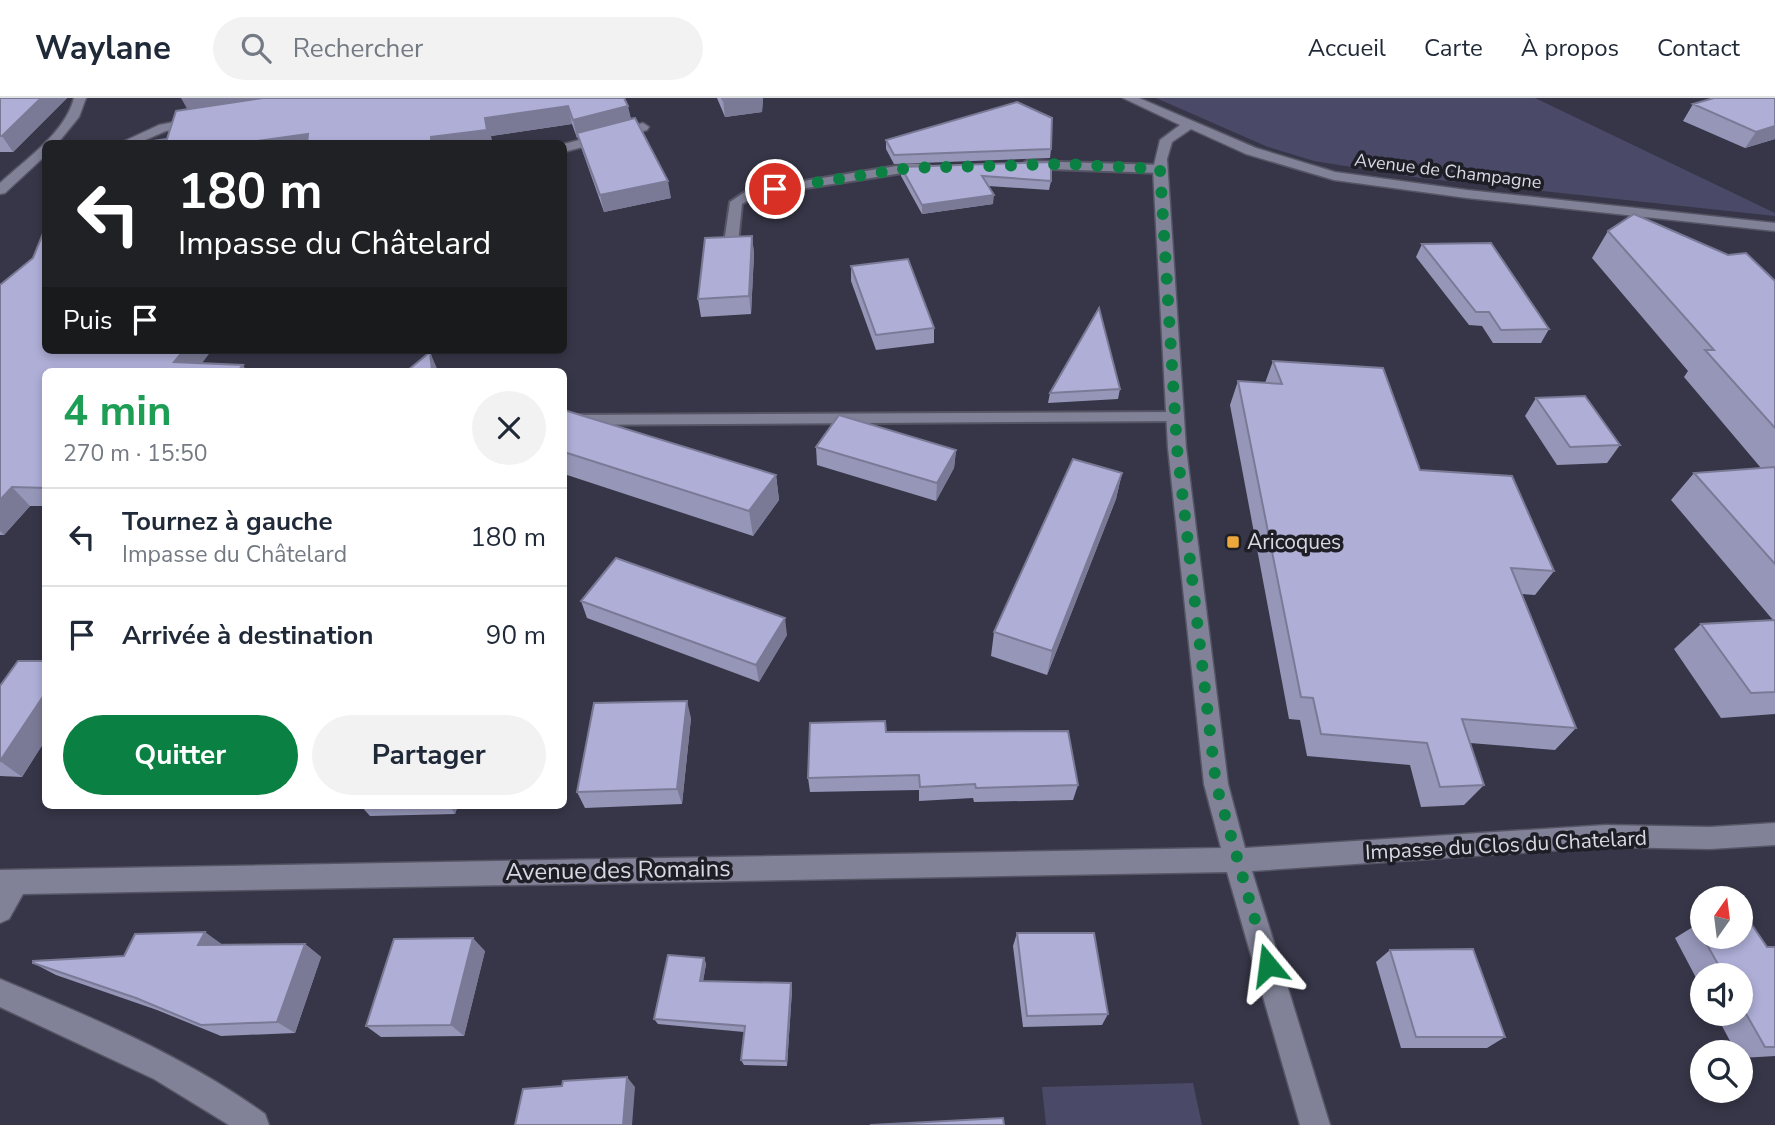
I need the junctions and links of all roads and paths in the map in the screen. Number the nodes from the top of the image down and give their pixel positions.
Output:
1 (80, 98) edge
2 (1129, 98) edge
3 (210, 119) edge
4 (1190, 125) junction
5 (643, 127) edge
6 (53, 140) edge
7 (134, 140) edge
8 (567, 147) edge
9 (42, 151) edge
10 (1013, 166) edge
11 (935, 167) edge
12 (1160, 169) junction
13 (0, 190) edge
14 (1775, 227) edge
15 (731, 243) edge
16 (1175, 417) junction
17 (567, 420) edge
18 (1775, 834) edge
19 (1236, 859) junction
20 (8, 882) edge
21 (0, 910) edge
22 (0, 993) edge
23 (254, 1125) edge
24 (1315, 1125) edge

1 - 6 street
2 - 4 street, Avenue de Champagne
3 - 7 street
4 - 12 street
4 - 14 street, Avenue de Champagne
5 - 8 street
9 - 13 street
10 - 12 lane
11 - 15 lane
12 - 16 street
16 - 17 lane
16 - 19 street
18 - 19 street, Impasse du Clos du Chatelard
19 - 20 street, Avenue des Romains
19 - 24 street
20 - 21 street
22 - 23 street

